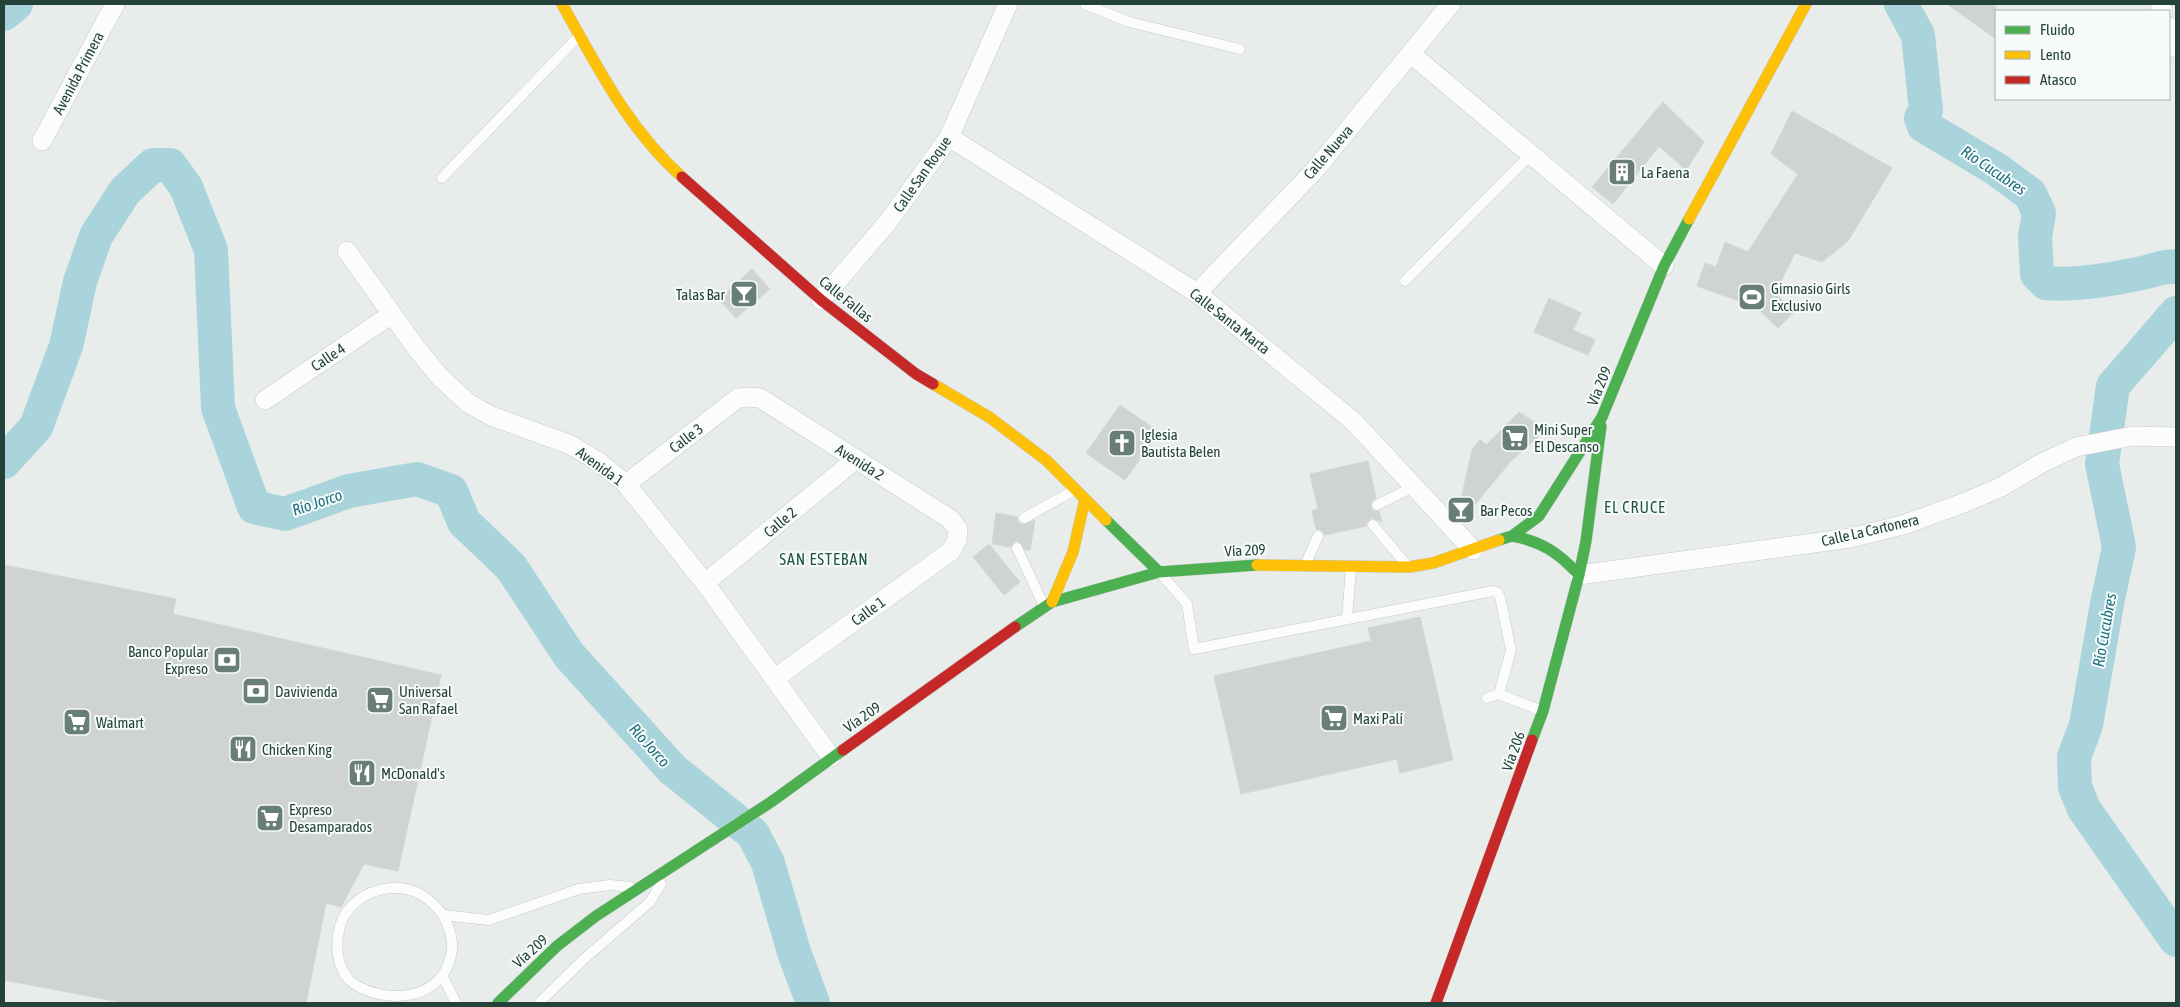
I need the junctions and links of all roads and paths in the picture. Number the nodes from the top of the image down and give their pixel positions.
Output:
1 (115, 4) edge
2 (562, 4) edge
3 (1008, 4) edge
4 (1086, 4) edge
5 (1451, 4) edge
6 (1806, 4) edge
7 (2170, 31) edge
8 (579, 36) junction
9 (2176, 48) edge
10 (1240, 49) dead end
11 (1411, 54) junction
12 (949, 137) junction
13 (42, 141) dead end
14 (1530, 155) junction
15 (442, 178) dead end
16 (347, 251) dead end
17 (1664, 266) junction
18 (1405, 281) dead end
19 (1197, 293) junction
20 (821, 300) junction
21 (392, 314) junction
22 (748, 397) joint
23 (265, 400) dead end
24 (1602, 417) junction
25 (2176, 437) edge
26 (855, 460) junction
27 (626, 484) junction
28 (1413, 488) junction
29 (1076, 490) junction
30 (1085, 499) junction
31 (1377, 505) dead end
32 (1024, 518) dead end
33 (1373, 525) dead end
34 (1318, 536) dead end
35 (1512, 536) junction
36 (958, 540) joint
37 (1017, 548) dead end
38 (1572, 548) dead end
39 (1473, 550) junction
40 (1305, 564) junction
41 (1352, 566) junction
42 (1409, 568) junction
43 (1159, 572) junction
44 (1579, 575) junction
45 (705, 583) junction
46 (1048, 605) junction
47 (1347, 619) junction
48 (774, 679) junction
49 (1499, 694) junction
50 (1487, 698) dead end
51 (1544, 711) junction
52 (831, 757) junction
53 (670, 869) junction
54 (641, 889) junction
55 (444, 915) junction
56 (442, 977) junction
57 (402, 1003) edge
58 (456, 1003) edge
59 (498, 1003) edge
60 (539, 1003) edge
61 (1436, 1003) edge

1 - 13 street, Avenida Primera
2 - 8 main road, Calle Fallas
3 - 12 street, Calle San Roque
4 - 10 lane
5 - 11 street, Calle Nueva
6 - 17 main road, Vía 209
7 - 9 street
8 - 15 lane
8 - 20 main road, Calle Fallas
11 - 14 street
11 - 19 street, Calle Nueva
12 - 19 street, Calle Santa Marta
12 - 20 street, Calle San Roque
14 - 17 street
14 - 18 lane
16 - 21 street, Avenida 1
17 - 24 main road, Vía 209
19 - 28 street, Calle Santa Marta
20 - 29 main road, Calle Fallas
21 - 23 street, Calle 4
21 - 27 street, Avenida 1
22 - 26 street, Avenida 2
22 - 27 street, Calle 3
24 - 35 main road, Vía 209
24 - 44 main road
25 - 44 street, Calle La Cartonera
26 - 36 street, Avenida 2
26 - 45 street, Calle 2
27 - 45 street, Avenida 1
28 - 31 lane
28 - 39 street, Calle Santa Marta
29 - 30 main road, Calle Fallas
29 - 32 lane
30 - 43 main road, Calle Fallas
30 - 46 main road
33 - 42 lane
34 - 40 lane
35 - 39 main road, Vía 209
35 - 44 main road
36 - 48 street, Calle 1
37 - 46 lane
38 - 44 main road, Vía 206
39 - 42 main road, Vía 209
40 - 41 main road, Vía 209
40 - 43 main road, Vía 209
41 - 42 main road, Vía 209
41 - 47 lane
43 - 46 main road, Vía 209
43 - 47 lane
44 - 51 main road, Vía 206
45 - 48 street, Avenida 1
46 - 52 main road, Vía 209
47 - 49 lane
48 - 52 street, Avenida 1
49 - 50 lane
49 - 51 lane
51 - 61 main road, Vía 206
52 - 53 main road, Vía 209
53 - 54 main road, Vía 209
53 - 60 lane
54 - 55 lane
54 - 59 main road, Vía 209
55 - 56 lane
55 - 57 lane
56 - 57 lane
56 - 58 lane

